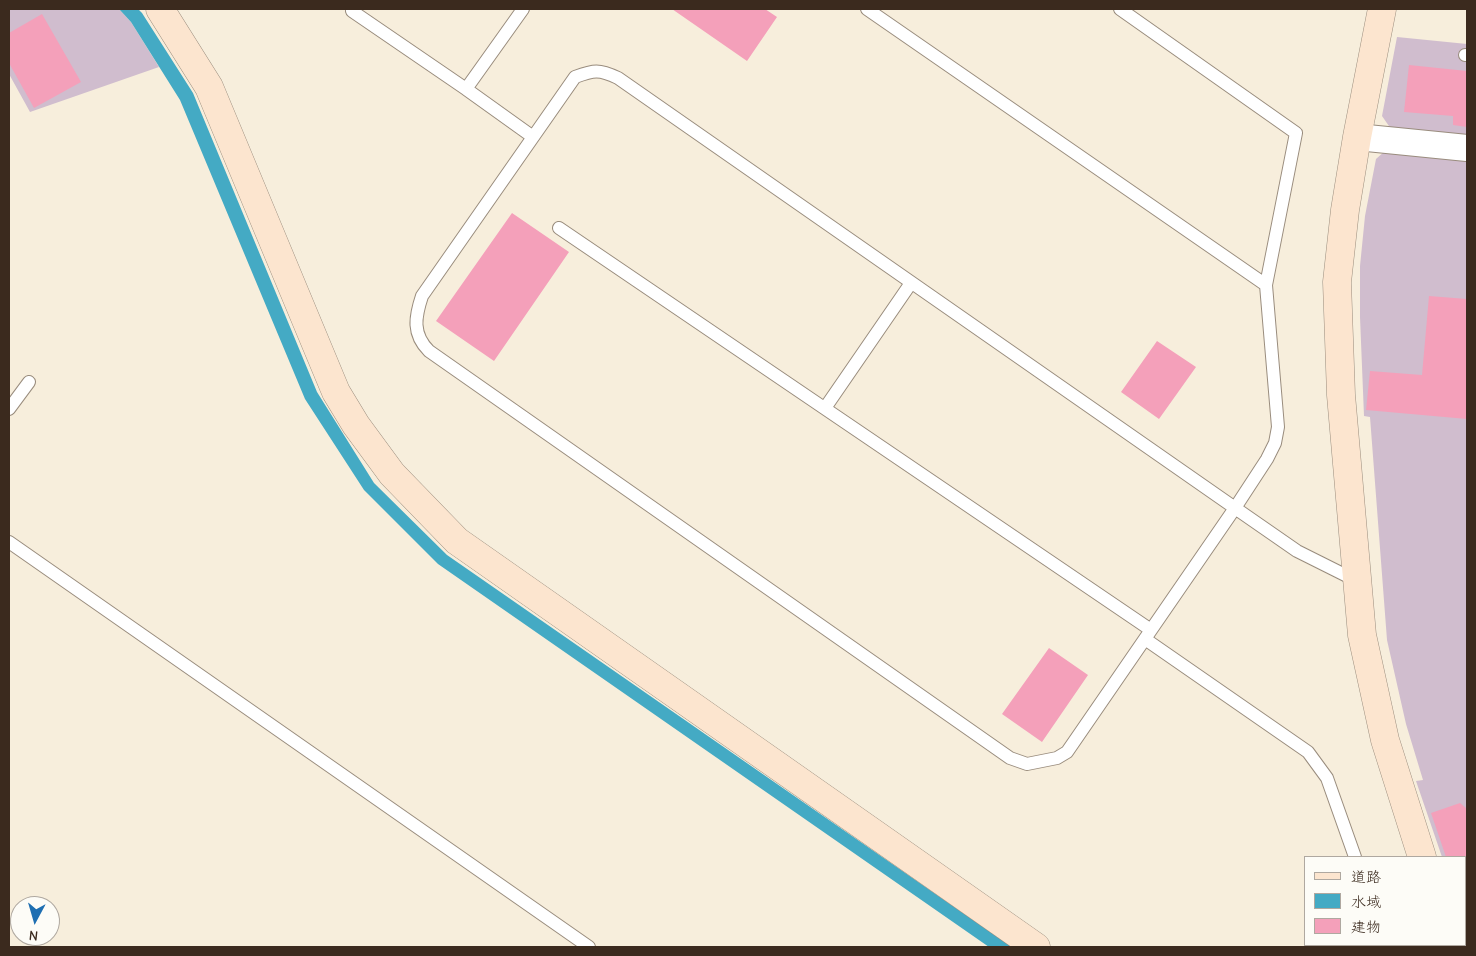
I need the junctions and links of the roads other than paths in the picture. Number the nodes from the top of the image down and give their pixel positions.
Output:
1 (160, 9) edge
2 (523, 9) edge
3 (867, 9) edge
4 (1120, 9) edge
5 (1382, 9) edge
6 (352, 11) dead end
7 (466, 89) junction
8 (533, 137) junction
9 (1357, 138) junction
10 (1467, 148) edge
11 (559, 228) dead end
12 (911, 283) junction
13 (1266, 285) junction
14 (29, 382) dead end
15 (825, 408) junction
16 (9, 410) edge
17 (1235, 508) junction
18 (9, 542) edge
19 (1357, 581) junction
20 (1148, 634) junction
21 (1354, 856) edge
22 (1422, 856) edge
23 (588, 947) edge
24 (1036, 947) edge

1 - 24 street
2 - 7 lane
3 - 13 lane
4 - 13 lane
5 - 9 street
6 - 7 lane
7 - 8 lane
8 - 12 lane
8 - 20 lane
9 - 10 street
9 - 19 street
11 - 15 lane
12 - 15 lane
12 - 17 lane
13 - 17 lane
14 - 16 lane
15 - 20 lane
17 - 19 lane
17 - 20 lane
18 - 23 lane
19 - 22 street
20 - 21 lane

